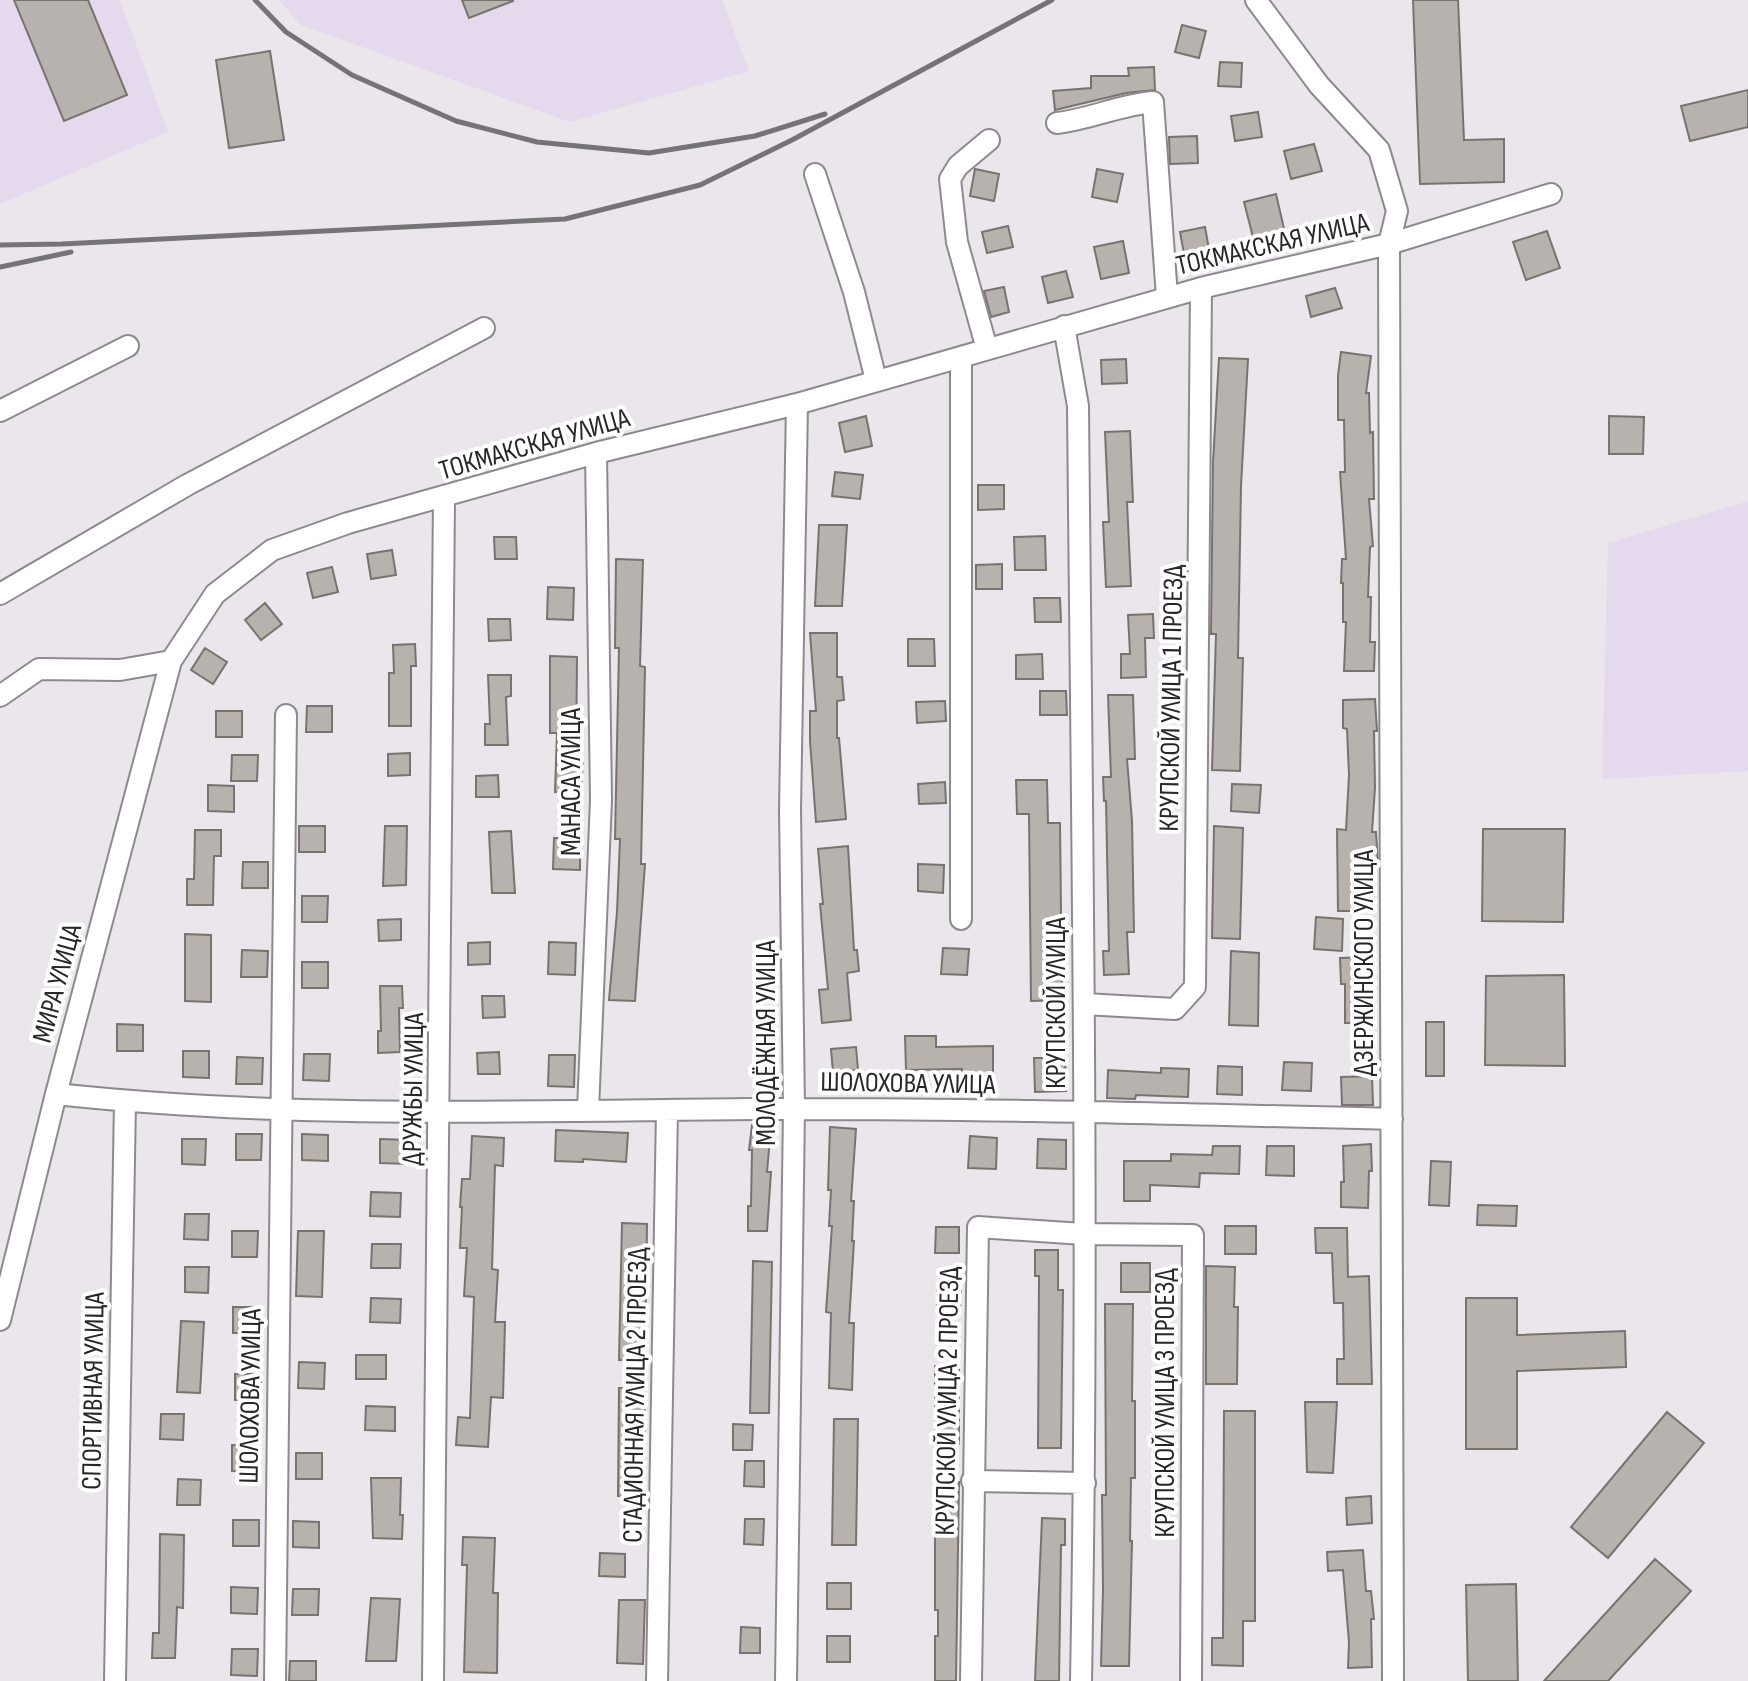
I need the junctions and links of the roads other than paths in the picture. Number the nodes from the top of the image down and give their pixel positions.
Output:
1 (1256, 0) edge
2 (1057, 123) dead end
3 (989, 140) dead end
4 (815, 174) dead end
5 (1551, 194) dead end
6 (1389, 244) junction
7 (1201, 288) junction
8 (1167, 297) junction
9 (1064, 326) junction
10 (484, 328) dead end
11 (128, 346) dead end
12 (987, 349) junction
13 (961, 357) junction
14 (876, 380) junction
15 (797, 404) junction
16 (0, 411) edge
17 (596, 453) junction
18 (444, 498) junction
19 (0, 594) edge
20 (171, 661) junction
21 (0, 696) edge
22 (286, 715) dead end
23 (961, 919) dead end
24 (1084, 1004) junction
25 (56, 1094) junction
26 (125, 1101) junction
27 (794, 1109) junction
28 (588, 1110) junction
29 (667, 1110) junction
30 (280, 1111) junction
31 (439, 1112) junction
32 (1082, 1112) junction
33 (1392, 1119) junction
34 (1083, 1234) junction
35 (0, 1320) edge
36 (972, 1481) junction
37 (1085, 1483) junction
38 (115, 1681) edge
39 (275, 1681) edge
40 (433, 1681) edge
41 (657, 1681) edge
42 (786, 1681) edge
43 (971, 1681) edge
44 (1081, 1681) edge
45 (1191, 1681) edge
46 (1393, 1681) edge

1 - 6 street, ТОКМАКСКАЯ УЛИЦА
2 - 8 street, ТОКМАКСКАЯ УЛИЦА
3 - 12 street
4 - 14 street
5 - 6 street, ТОКМАКСКАЯ УЛИЦА
6 - 7 street, ТОКМАКСКАЯ УЛИЦА
6 - 33 street, ДЗЕРЖИНСКОГО УЛИЦА
7 - 8 street, ТОКМАКСКАЯ УЛИЦА
7 - 24 street, КРУПСКОЙ УЛИЦА 1 ПРОЕЗД
8 - 9 street, ТОКМАКСКАЯ УЛИЦА
9 - 12 street, ТОКМАКСКАЯ УЛИЦА
9 - 24 street, КРУПСКОЙ УЛИЦА
10 - 19 street
11 - 16 street
12 - 13 street, ТОКМАКСКАЯ УЛИЦА
13 - 14 street, ТОКМАКСКАЯ УЛИЦА
13 - 23 street
14 - 15 street, ТОКМАКСКАЯ УЛИЦА
15 - 17 street, ТОКМАКСКАЯ УЛИЦА
15 - 27 street, МОЛОДЁЖНАЯ УЛИЦА
17 - 18 street, ТОКМАКСКАЯ УЛИЦА
17 - 28 street, МАНАСА УЛИЦА
18 - 20 street, ТОКМАКСКАЯ УЛИЦА
18 - 31 street, ДРУЖБЫ УЛИЦА
20 - 21 street
20 - 25 street, МИРА УЛИЦА
22 - 30 street, ШОЛОХОВА УЛИЦА
24 - 32 street, КРУПСКОЙ УЛИЦА
25 - 26 street, ШОЛОХОВА УЛИЦА
25 - 35 street, МИРА УЛИЦА
26 - 30 street, ШОЛОХОВА УЛИЦА
26 - 38 street, СПОРТИВНАЯ УЛИЦА
27 - 29 street, ШОЛОХОВА УЛИЦА
27 - 32 street, ШОЛОХОВА УЛИЦА
27 - 42 street, МОЛОДЁЖНАЯ УЛИЦА
28 - 29 street, ШОЛОХОВА УЛИЦА
28 - 31 street, ШОЛОХОВА УЛИЦА
29 - 41 street, СТАДИОННАЯ УЛИЦА 2 ПРОЕЗД
30 - 31 street, ШОЛОХОВА УЛИЦА
30 - 39 street, ШОЛОХОВА УЛИЦА
31 - 40 street, ДРУЖБЫ УЛИЦА
32 - 33 street, ШОЛОХОВА УЛИЦА
32 - 34 street, КРУПСКОЙ УЛИЦА
33 - 46 street, ДЗЕРЖИНСКОГО УЛИЦА
34 - 36 street, КРУПСКОЙ УЛИЦА 2 ПРОЕЗД
34 - 37 street, КРУПСКОЙ УЛИЦА
34 - 45 street, КРУПСКОЙ УЛИЦА 3 ПРОЕЗД
36 - 37 street
36 - 43 street, КРУПСКОЙ УЛИЦА 2 ПРОЕЗД
37 - 44 street, КРУПСКОЙ УЛИЦА

